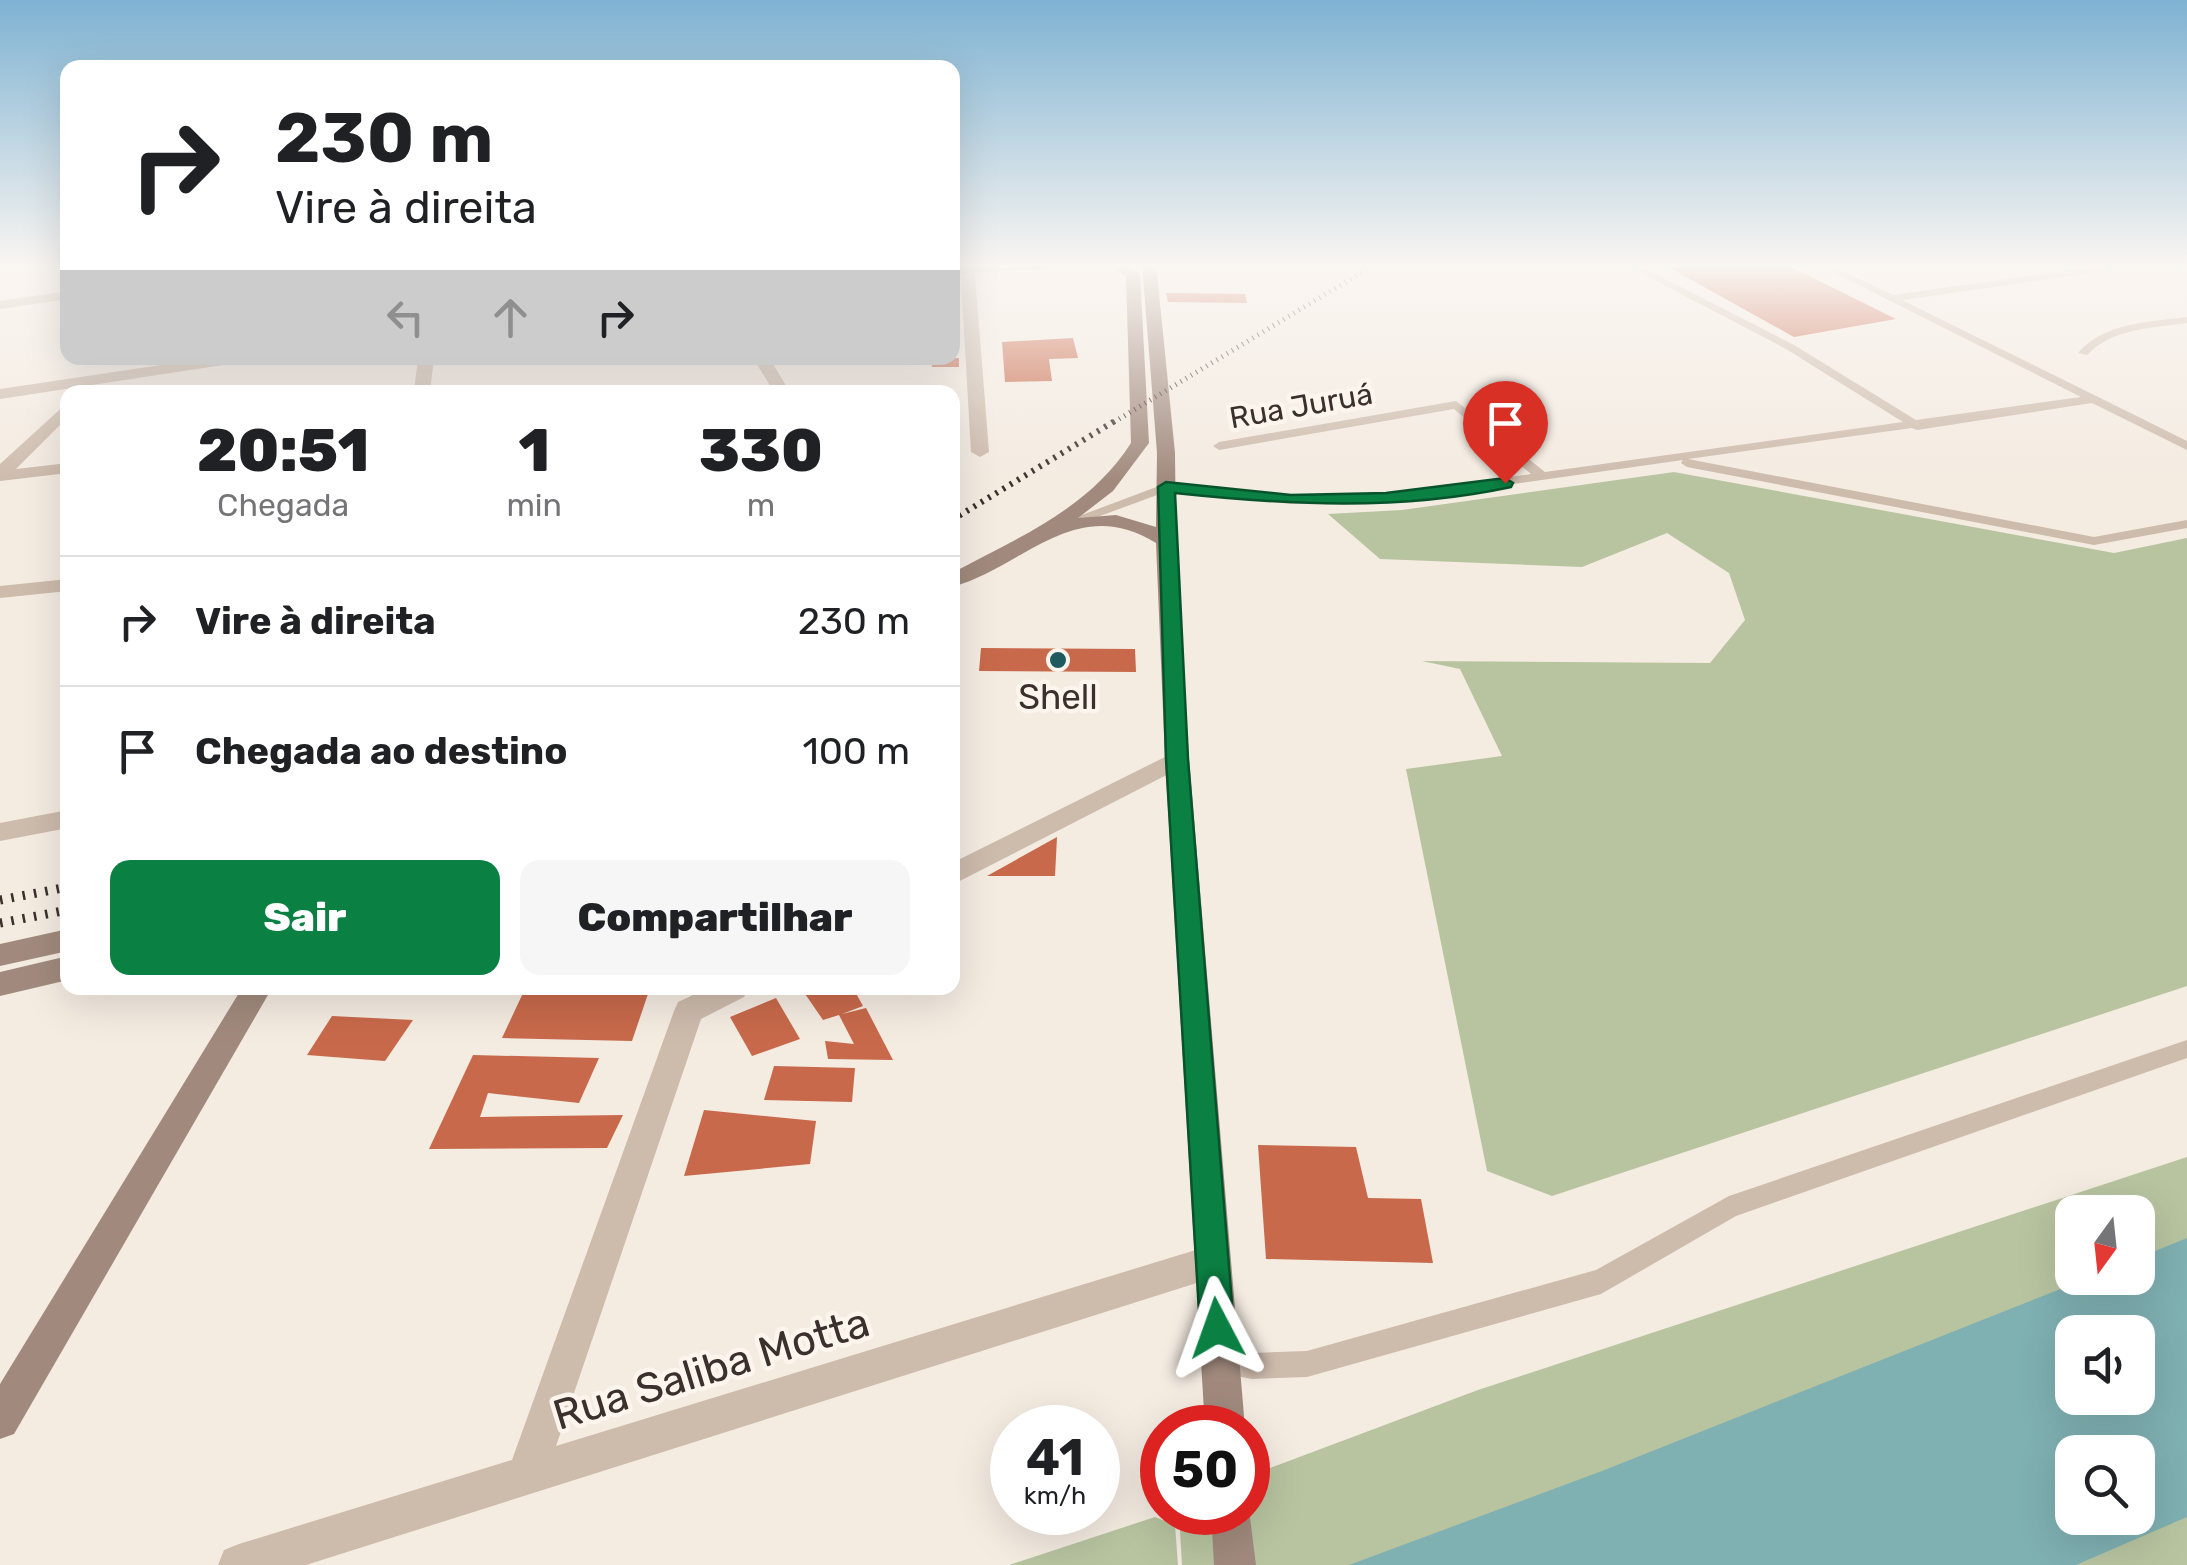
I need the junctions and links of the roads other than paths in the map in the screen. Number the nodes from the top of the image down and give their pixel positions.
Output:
1 (972, 336) edge
2 (1136, 336) edge
3 (1155, 336) edge
4 (1769, 336) edge
5 (1971, 336) edge
6 (2110, 336) edge
7 (960, 352) edge
8 (974, 352) junction
9 (2083, 353) dead end
10 (199, 365) edge
11 (94, 385) edge
12 (60, 389) edge
13 (0, 394) edge
14 (2094, 399) junction
15 (60, 416) edge
16 (1917, 426) junction
17 (1219, 446) dead end
18 (2187, 446) edge
19 (980, 452) dead end
20 (1671, 460) junction
21 (60, 469) edge
22 (0, 475) edge
23 (1544, 478) junction
24 (1166, 487) junction
25 (2187, 524) edge
26 (1038, 534) junction
27 (1166, 541) junction
28 (960, 577) edge
29 (60, 585) edge
30 (0, 592) edge
31 (1177, 759) junction
32 (60, 821) edge
33 (0, 832) edge
34 (960, 871) edge
35 (60, 942) edge
36 (0, 956) edge
37 (60, 970) edge
38 (0, 984) edge
39 (254, 995) edge
40 (720, 995) edge
41 (2187, 1049) edge
42 (1212, 1262) junction
43 (1220, 1362) junction
44 (1223, 1405) edge
45 (0, 1420) edge
46 (526, 1476) junction
47 (1233, 1535) edge
48 (239, 1565) edge
49 (1235, 1565) edge

1 - 8 street
2 - 26 main road
3 - 24 main road
4 - 16 lane
5 - 14 lane
6 - 9 lane
7 - 8 street
8 - 19 street
10 - 11 street
12 - 13 street
14 - 16 lane
14 - 18 lane
15 - 22 street
16 - 20 lane
17 - 23 lane, Rua Juruá
20 - 23 lane
20 - 25 lane
21 - 22 street
23 - 24 lane
24 - 26 lane
24 - 27 main road
26 - 27 main road
26 - 28 main road
27 - 31 main road
29 - 30 street
31 - 34 street
31 - 42 main road
32 - 33 street
35 - 36 main road
37 - 38 main road
39 - 45 main road
40 - 46 street
41 - 43 lane
42 - 43 main road
42 - 46 street, Rua Saliba Motta
43 - 44 main road
46 - 48 street, Rua Saliba Motta
47 - 49 main road

